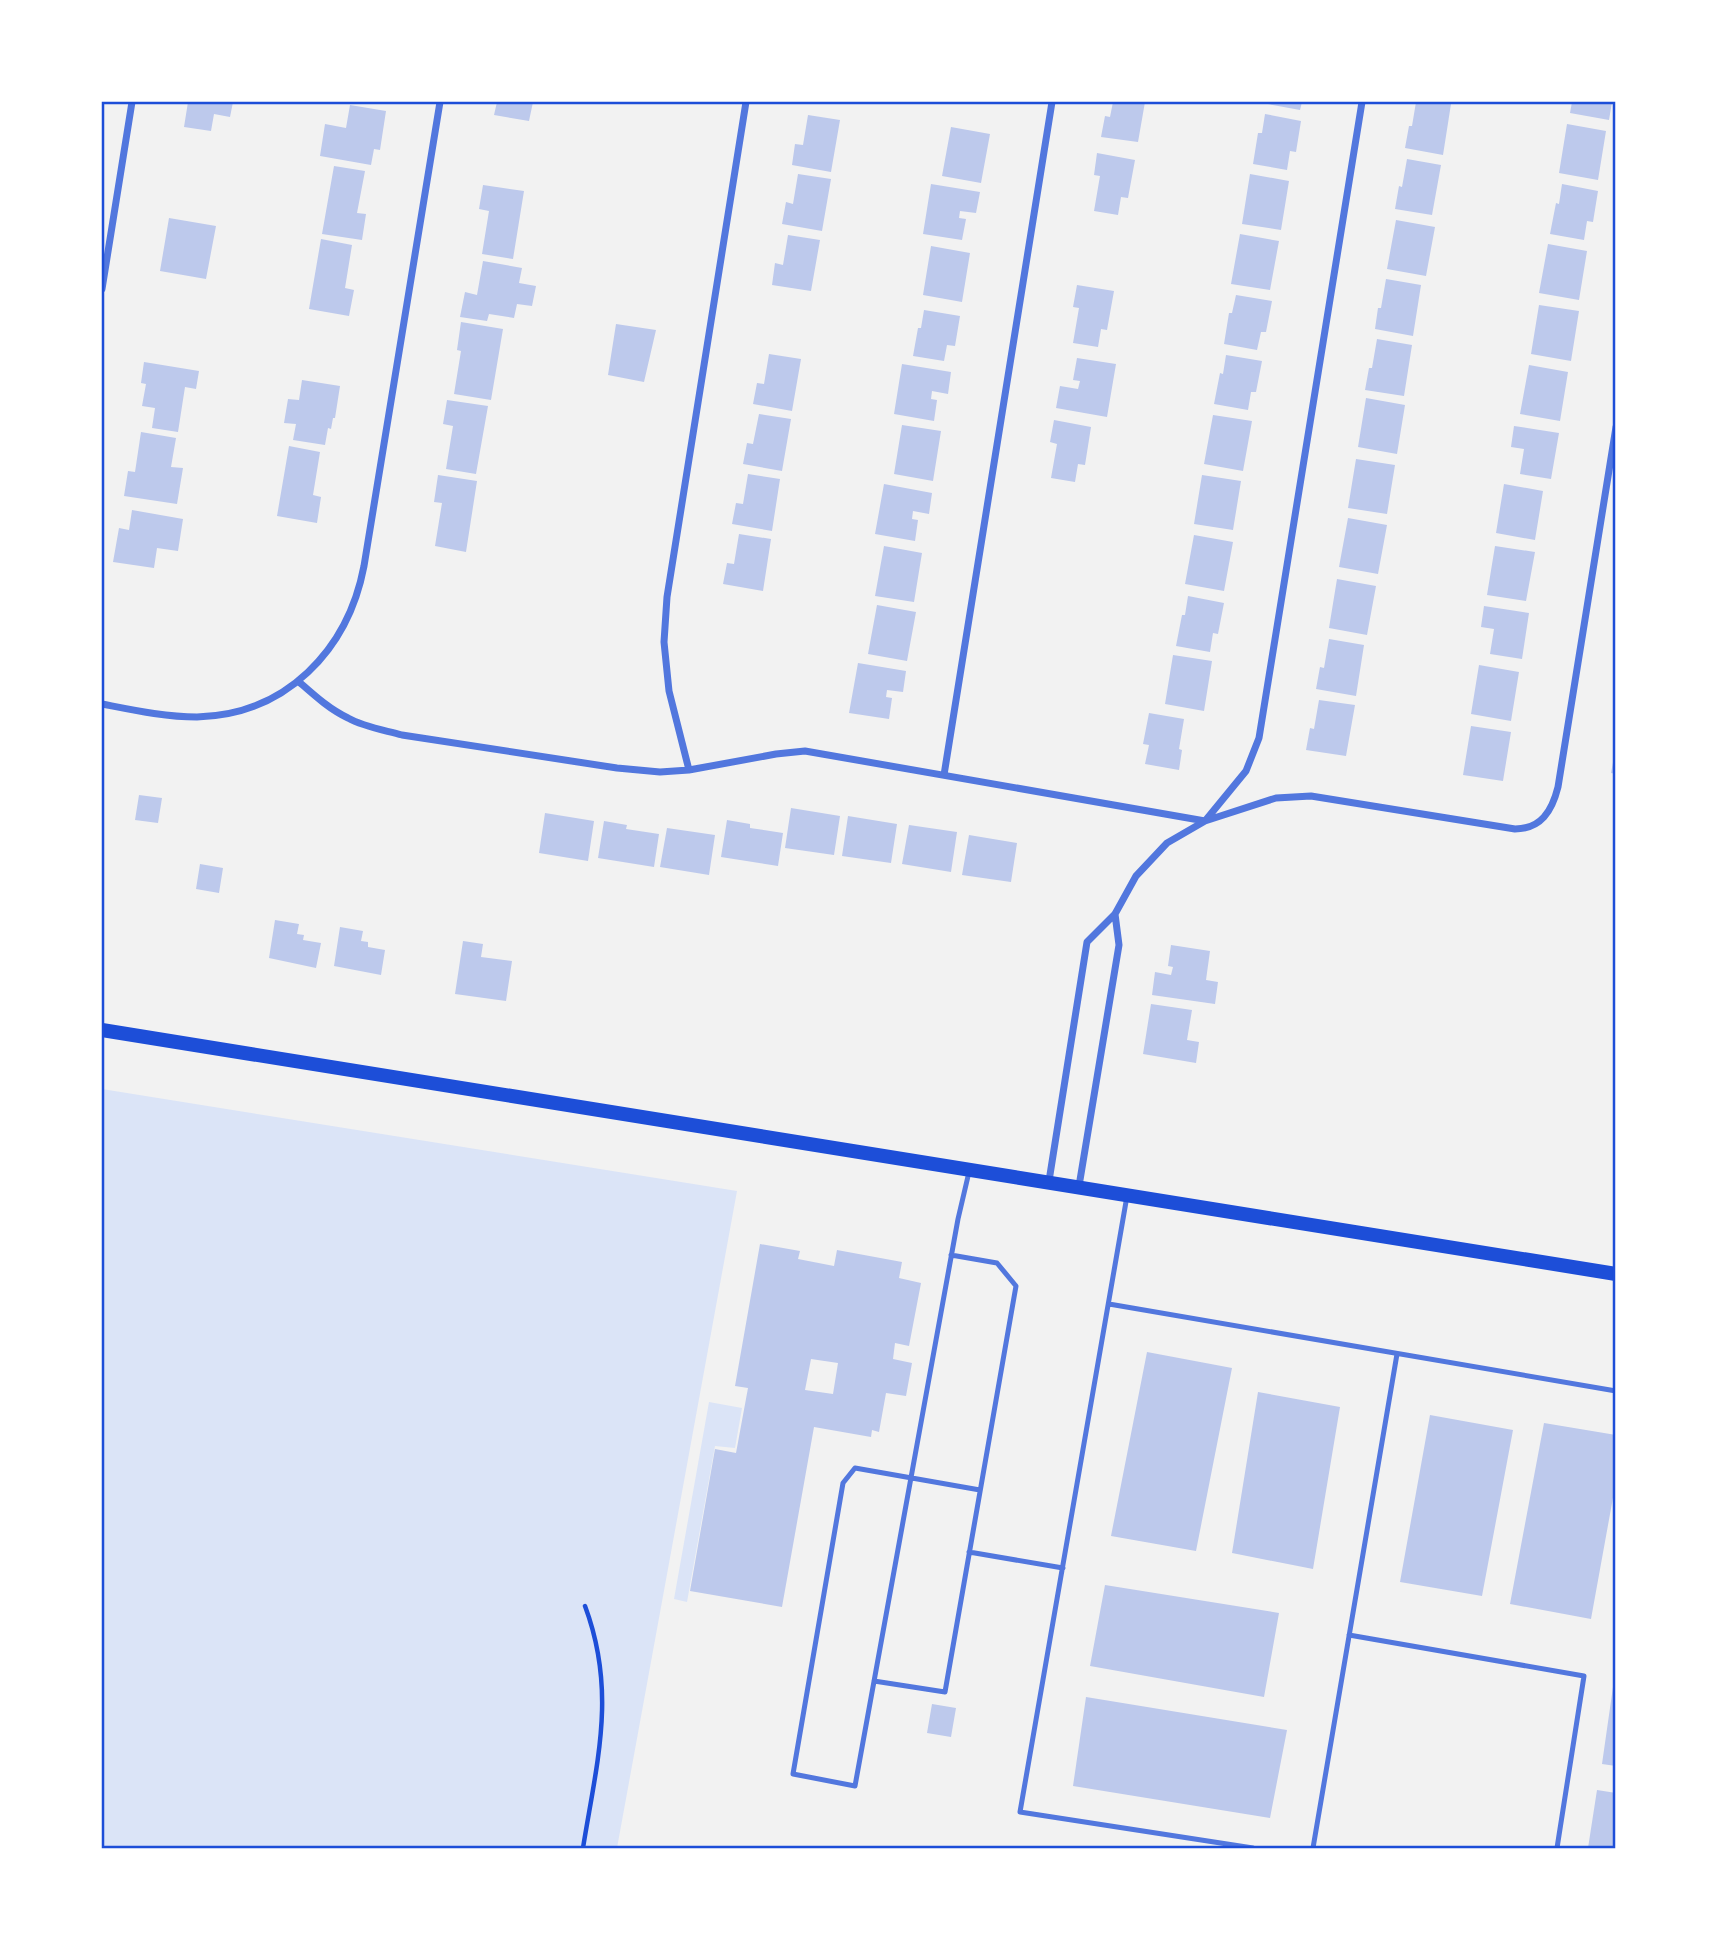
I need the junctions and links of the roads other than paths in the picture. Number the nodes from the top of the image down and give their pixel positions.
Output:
1 (132, 102) edge
2 (440, 102) edge
3 (746, 102) edge
4 (1052, 102) edge
5 (1362, 102) edge
6 (102, 289) edge
7 (1615, 427) edge
8 (298, 681) junction
9 (102, 705) edge
10 (689, 771) junction
11 (944, 775) junction
12 (1205, 821) junction
13 (1115, 914) junction
14 (102, 1030) edge
15 (970, 1169) junction
16 (1049, 1181) junction
17 (1079, 1186) junction
18 (1128, 1194) junction
19 (951, 1255) junction
20 (1615, 1274) edge
21 (1109, 1304) junction
22 (1397, 1353) junction
23 (1615, 1391) edge
24 (911, 1477) junction
25 (980, 1490) junction
26 (970, 1552) junction
27 (1063, 1568) junction
28 (1349, 1635) junction
29 (874, 1681) junction
30 (1253, 1849) edge
31 (1313, 1849) edge
32 (1557, 1849) edge

1 - 6 street
2 - 8 street
3 - 10 street
4 - 11 street
5 - 12 street
7 - 12 street
8 - 9 street
8 - 10 street
10 - 11 street
11 - 12 street
12 - 13 street
13 - 16 street
13 - 17 street
14 - 15 main road
15 - 16 main road
15 - 19 lane
16 - 17 main road
17 - 18 main road
18 - 20 main road
18 - 21 lane
19 - 24 lane
19 - 25 lane
21 - 22 lane
21 - 27 lane
22 - 23 lane
22 - 28 lane
24 - 25 lane
24 - 29 lane
24 - 29 lane
25 - 26 lane
26 - 27 lane
26 - 29 lane
27 - 30 lane
28 - 31 lane
28 - 32 lane

